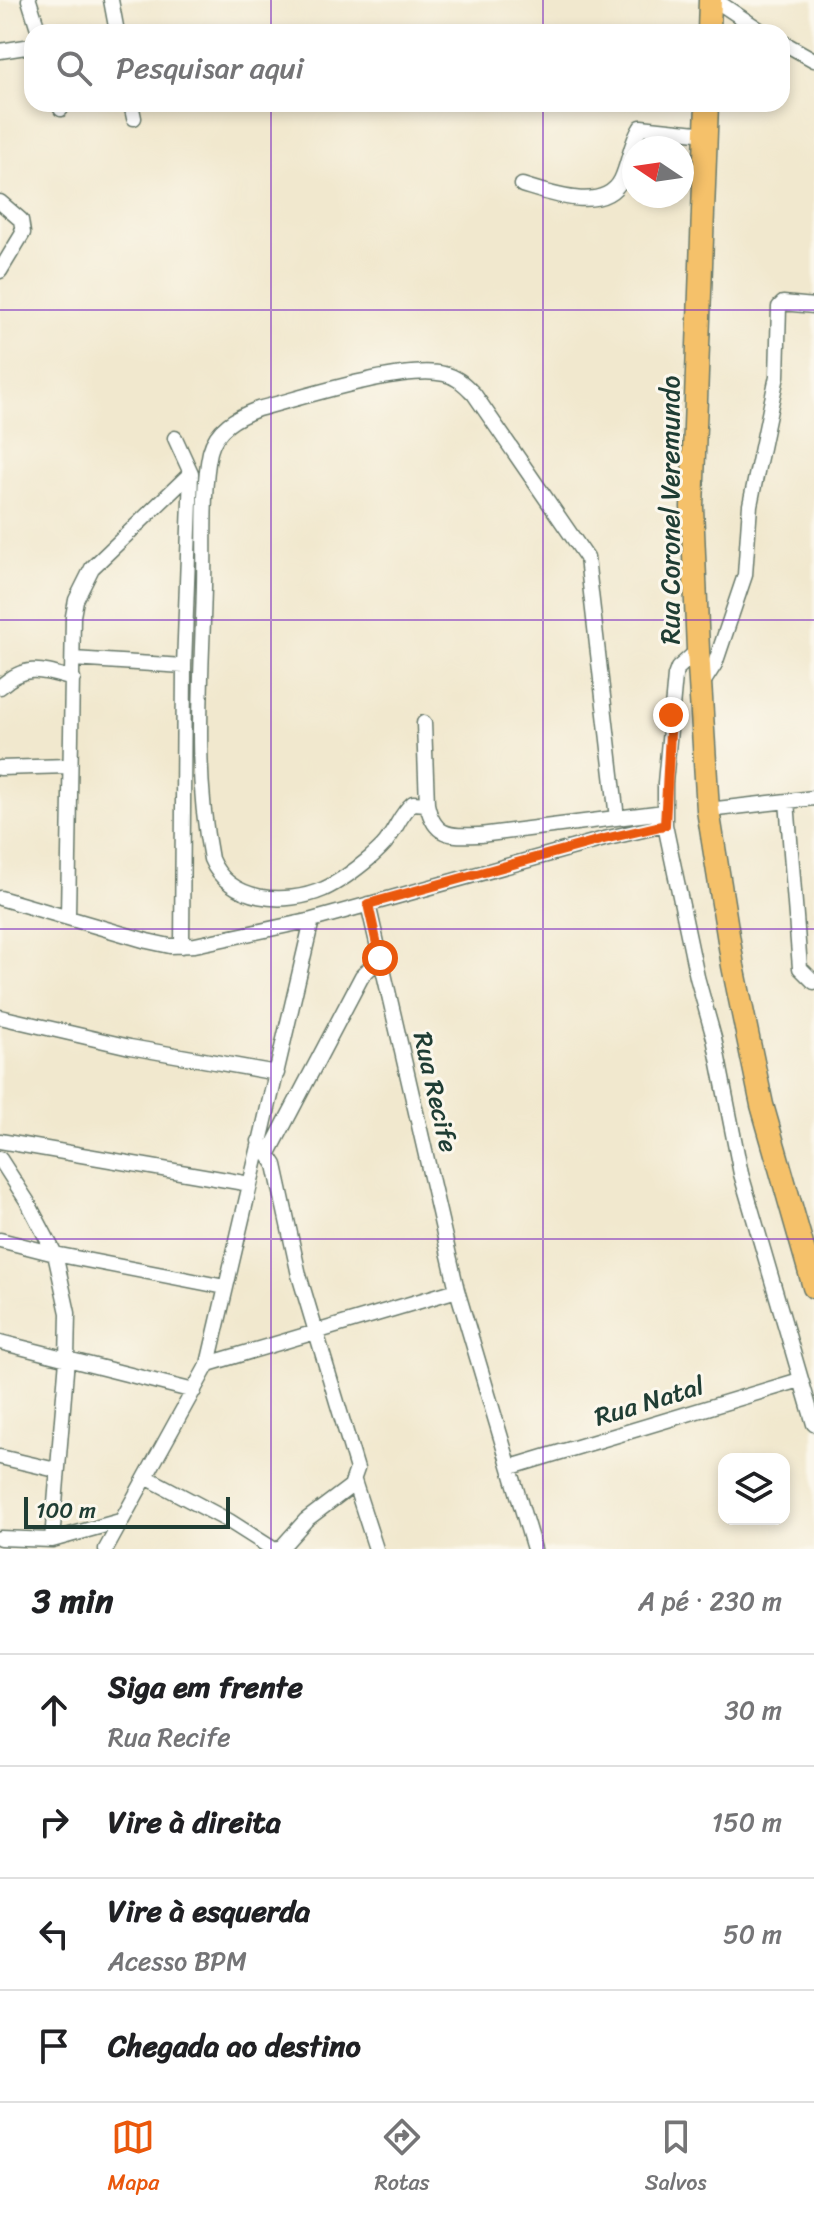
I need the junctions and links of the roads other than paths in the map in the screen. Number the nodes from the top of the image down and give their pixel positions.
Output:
1 (29, 0) edge
2 (111, 0) edge
3 (713, 0) edge
4 (36, 24) edge
5 (116, 24) edge
6 (710, 24) edge
7 (750, 24) edge
8 (790, 46) edge
9 (24, 47) edge
10 (0, 51) edge
11 (814, 60) edge
12 (707, 112) edge
13 (706, 134) junction
14 (522, 185) dead end
15 (0, 202) edge
16 (0, 271) edge
17 (814, 306) edge
18 (175, 438) dead end
19 (191, 473) junction
20 (698, 650) junction
21 (73, 659) junction
22 (184, 666) junction
23 (73, 679) junction
24 (0, 687) edge
25 (700, 687) junction
26 (424, 723) dead end
27 (69, 766) junction
28 (0, 768) edge
29 (814, 798) edge
30 (787, 801) junction
31 (427, 804) junction
32 (708, 810) junction
33 (617, 818) junction
34 (664, 818) junction
35 (0, 898) edge
36 (368, 904) junction
37 (68, 916) junction
38 (312, 920) junction
39 (182, 946) junction
40 (380, 958) junction
41 (814, 982) edge
42 (0, 1017) edge
43 (277, 1073) junction
44 (0, 1141) edge
45 (264, 1147) junction
46 (0, 1159) edge
47 (250, 1184) junction
48 (0, 1240) edge
49 (55, 1254) junction
50 (225, 1287) junction
51 (814, 1287) edge
52 (457, 1290) junction
53 (317, 1332) junction
54 (0, 1342) edge
55 (67, 1359) junction
56 (208, 1364) junction
57 (800, 1380) junction
58 (194, 1391) junction
59 (814, 1424) edge
60 (0, 1457) edge
61 (511, 1467) junction
62 (56, 1470) junction
63 (146, 1477) junction
64 (354, 1481) junction
65 (120, 1521) junction
66 (0, 1538) edge
67 (52, 1540) junction
68 (106, 1549) edge
69 (273, 1549) edge
70 (280, 1549) edge
71 (376, 1549) edge
72 (534, 1549) edge

1 - 4 street
2 - 5 street
3 - 6 highway
3 - 7 street
8 - 11 street
9 - 10 street
12 - 13 highway, Rua Coronel Veremundo
13 - 14 street
13 - 20 highway, Rua Coronel Veremundo
15 - 16 street
17 - 25 street
18 - 19 street
19 - 21 street
19 - 22 street
20 - 25 highway, Rua Coronel Veremundo
20 - 34 street
21 - 22 street
21 - 23 street
22 - 39 street
23 - 24 street
23 - 27 street
25 - 32 highway, Rua Coronel Veremundo
26 - 31 street
27 - 28 street
27 - 37 street
29 - 30 street
30 - 32 street
30 - 41 street
31 - 33 street
31 - 33 street
32 - 51 highway, Rua Coronel Veremundo
33 - 34 street
34 - 36 street
34 - 57 street
35 - 37 street
36 - 38 street
36 - 40 street, Rua Recife
37 - 39 street
38 - 39 street
38 - 43 street
40 - 45 street
40 - 52 street, Rua Recife
42 - 43 street
43 - 45 street
44 - 47 street
45 - 47 street
45 - 53 street
46 - 49 street
47 - 50 street
48 - 49 street
49 - 50 street
49 - 55 street
50 - 56 street
52 - 53 street
52 - 61 street, Rua Recife
53 - 56 street
53 - 64 street
54 - 55 street
55 - 58 street
55 - 62 street
56 - 58 street
57 - 59 street
57 - 61 street, Rua Natal
58 - 63 street
60 - 62 street
61 - 72 street, Rua Recife
62 - 67 street
63 - 65 street
63 - 69 street
64 - 70 street
64 - 71 street
65 - 67 street
65 - 68 street
66 - 67 street

